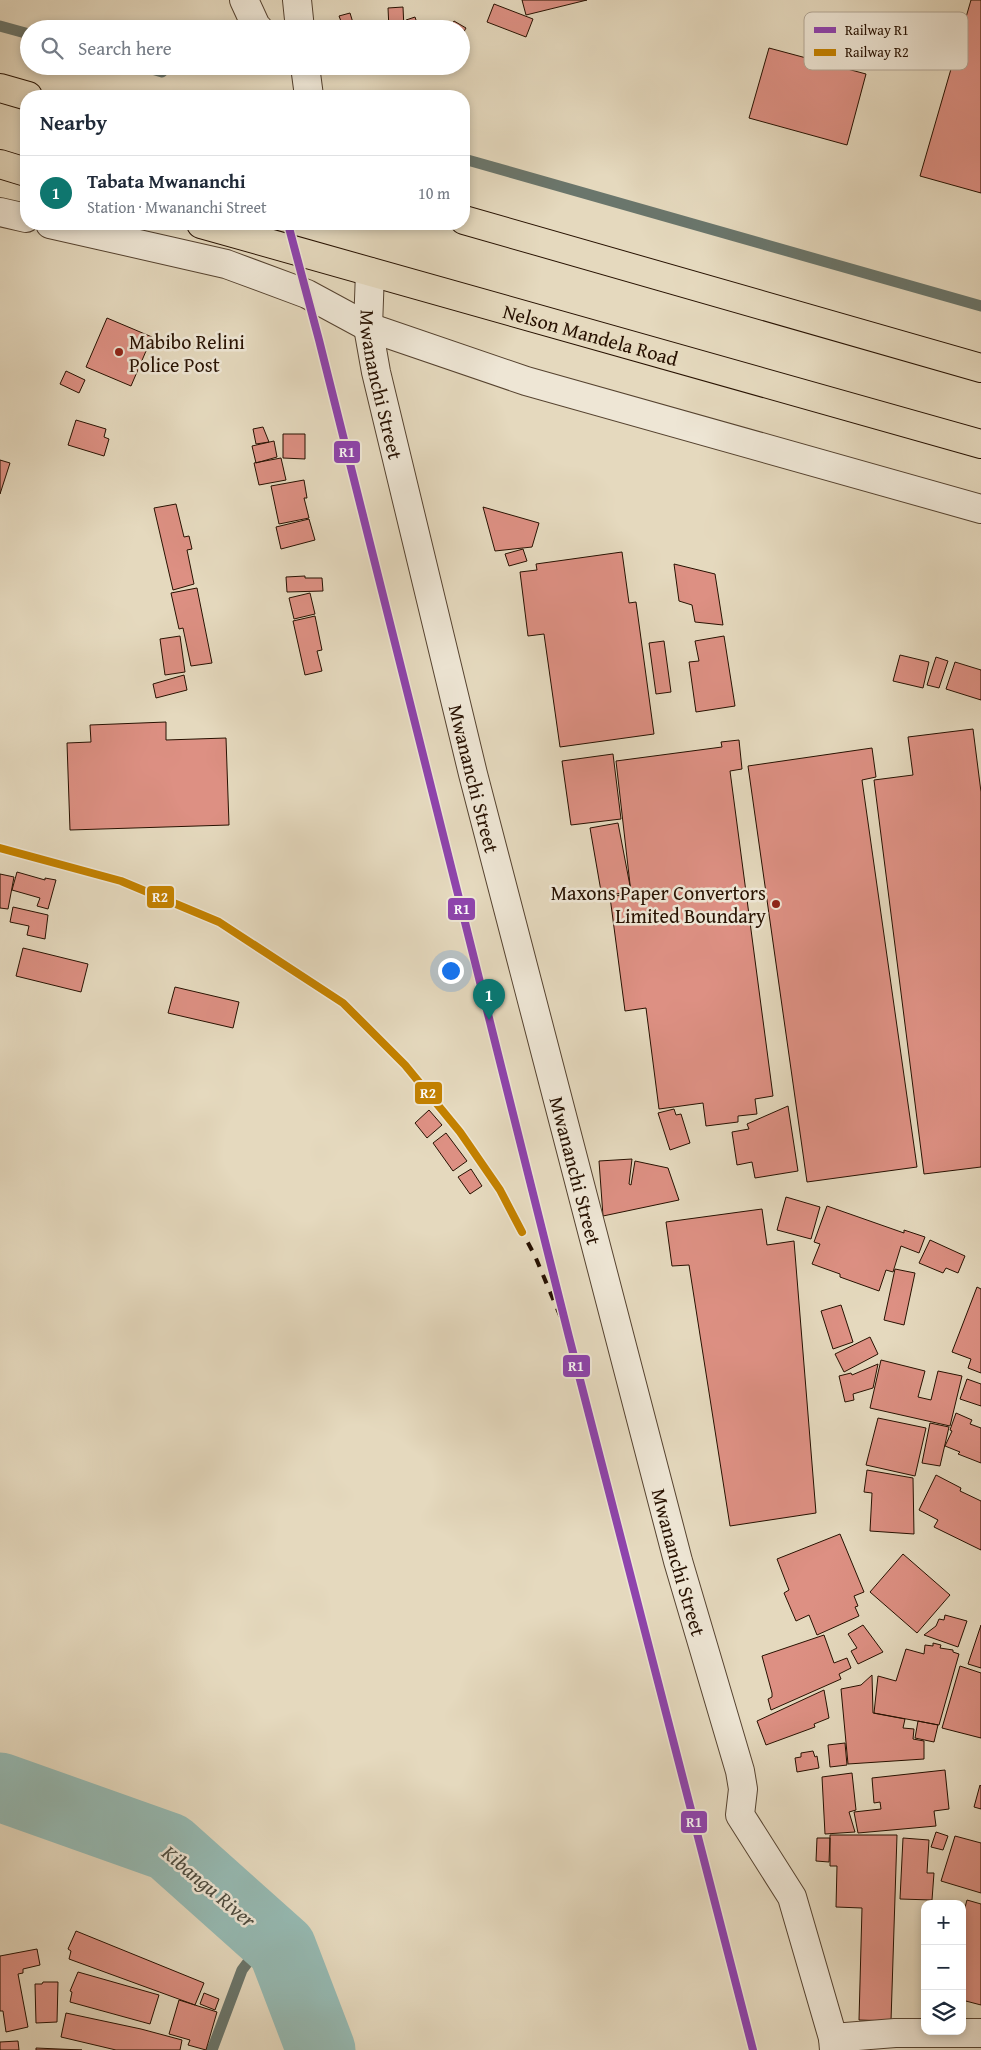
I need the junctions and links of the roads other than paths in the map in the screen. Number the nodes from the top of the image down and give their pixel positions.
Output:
1 (244, 0) edge
2 (297, 0) edge
3 (253, 20) edge
4 (299, 20) edge
5 (306, 75) edge
6 (0, 88) edge
7 (308, 90) edge
8 (20, 94) edge
9 (0, 164) edge
10 (20, 170) edge
11 (0, 212) edge
12 (20, 217) edge
13 (470, 222) edge
14 (76, 230) edge
15 (222, 230) edge
16 (370, 272) junction
17 (368, 327) junction
18 (981, 368) edge
19 (981, 444) edge
20 (981, 509) edge
21 (981, 2033) edge
22 (834, 2044) edge

1 - 3 street
2 - 4 street
5 - 7 street
6 - 8 main road
9 - 10 main road
11 - 12 street
13 - 18 main road
14 - 17 street
15 - 16 main road, Nelson Mandela Road
16 - 17 street, Mwananchi Street
16 - 19 main road, Nelson Mandela Road
17 - 20 street
17 - 22 street, Mwananchi Street
21 - 22 street

